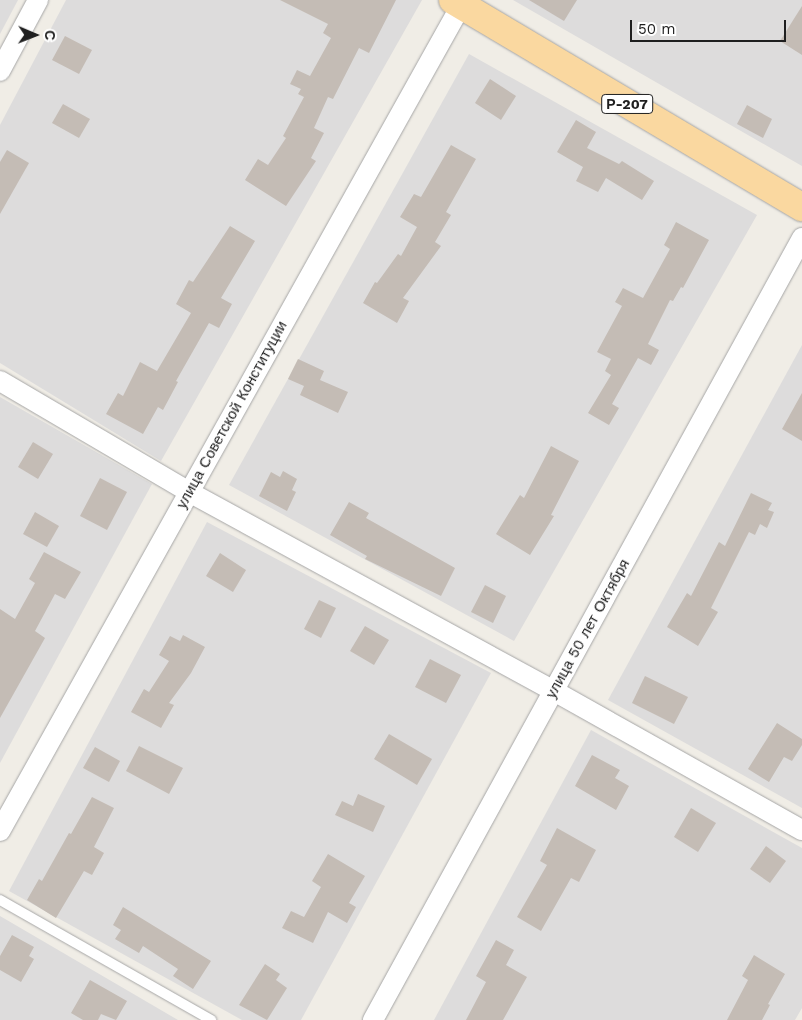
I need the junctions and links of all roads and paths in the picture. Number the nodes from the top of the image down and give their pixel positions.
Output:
1 (38, 0) edge
2 (459, 2) edge
3 (0, 71) edge
4 (802, 207) edge
5 (802, 238) edge
6 (0, 381) edge
7 (189, 492) junction
8 (554, 691) junction
9 (802, 830) edge
10 (0, 831) edge
11 (0, 900) edge
12 (211, 1020) edge
13 (373, 1020) edge

1 - 3 street
2 - 4 main road, Р-207
2 - 7 street, улица Советской Конституции
5 - 8 street, улица 50 лет Октября
6 - 7 street
7 - 8 street
7 - 10 street, улица Советской Конституции
8 - 9 street
8 - 13 street, улица 50 лет Октября
11 - 12 lane

